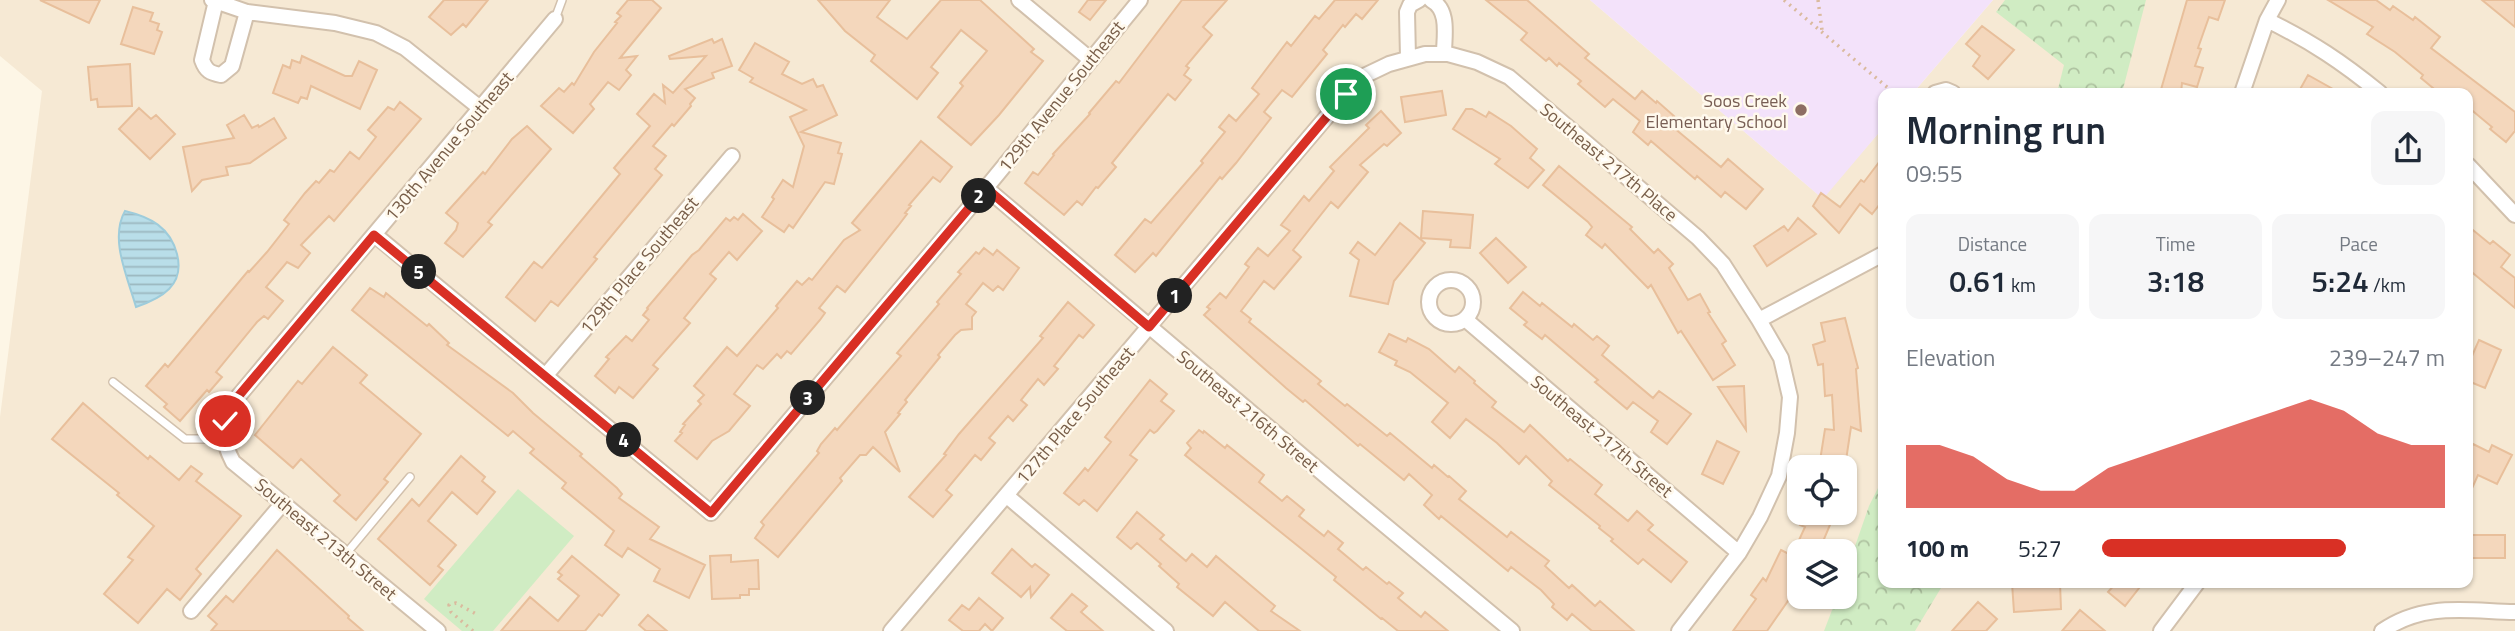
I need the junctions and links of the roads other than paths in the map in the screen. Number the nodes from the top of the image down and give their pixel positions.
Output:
1 (562, 0) edge
2 (1019, 0) edge
3 (1140, 0) edge
4 (1419, 0) edge
5 (1431, 0) edge
6 (2278, 0) edge
7 (214, 1) edge
8 (247, 12) junction
9 (555, 19) joint
10 (2267, 20) junction
11 (1425, 54) joint
12 (1444, 54) junction
13 (1408, 58) junction
14 (1091, 60) junction
15 (2244, 88) edge
16 (2374, 88) edge
17 (480, 108) junction
18 (732, 156) dead end
19 (2473, 169) edge
20 (986, 188) junction
21 (2515, 215) edge
22 (374, 235) junction
23 (1878, 257) edge
24 (1465, 319) dead end
25 (1759, 320) junction
26 (1149, 327) junction
27 (546, 375) junction
28 (113, 382) dead end
29 (223, 439) junction
30 (410, 477) dead end
31 (1007, 496) junction
32 (283, 503) junction
33 (1739, 553) junction
34 (345, 555) junction
35 (2194, 588) edge
36 (191, 611) dead end
37 (2515, 612) edge
38 (2168, 628) edge
39 (438, 631) edge
40 (891, 631) edge
41 (1166, 631) edge
42 (1513, 631) edge
43 (1679, 631) edge
44 (2382, 631) edge

1 - 9 lane
2 - 14 street
3 - 14 street, 129th Avenue Southeast
4 - 13 street
5 - 12 street
6 - 10 street
7 - 8 street
7 - 8 street
8 - 17 street
9 - 17 street, 130th Avenue Southeast
10 - 15 street
10 - 16 street
11 - 12 street, Southeast 217th Place
11 - 13 street, 127th Place Southeast
12 - 25 street, Southeast 217th Place
13 - 26 street, 127th Place Southeast
14 - 20 street, 129th Avenue Southeast
17 - 22 street, 130th Avenue Southeast
18 - 27 street, 129th Place Southeast
19 - 21 street
20 - 26 street, Southeast 216th Street
20 - 27 street, 129th Avenue Southeast
22 - 27 street
22 - 29 street, 130th Avenue Southeast
23 - 25 street
24 - 33 street, Southeast 217th Street
25 - 33 street, Southeast 217th Place
26 - 31 street, 127th Place Southeast
26 - 42 street, Southeast 216th Street
28 - 29 lane
29 - 32 street, Southeast 213th Street
30 - 34 lane
31 - 40 street, 127th Place Southeast
31 - 41 street
32 - 34 street, Southeast 213th Street
32 - 36 street
33 - 43 street, Southeast 217th Place
34 - 39 street, Southeast 213th Street
35 - 38 street
37 - 44 street

